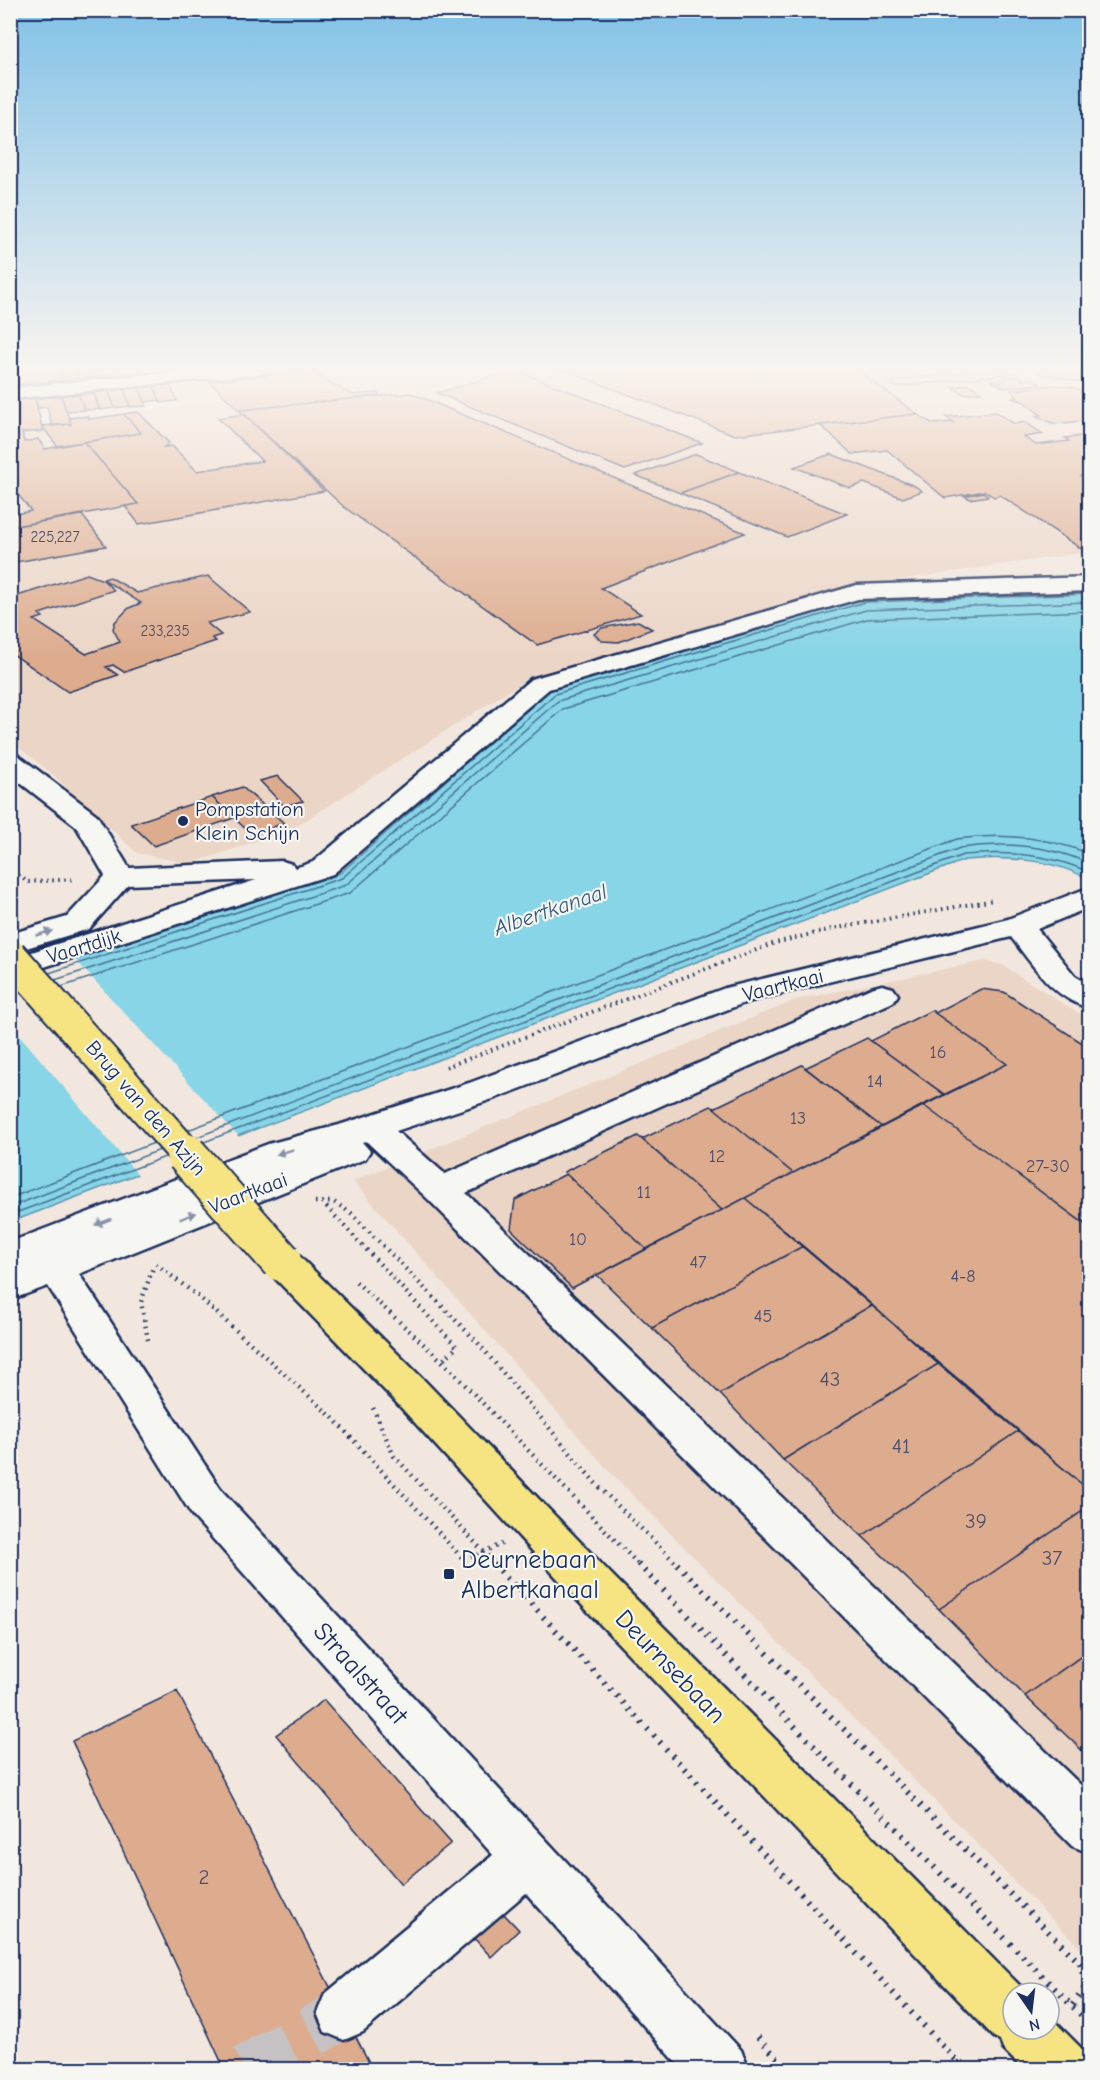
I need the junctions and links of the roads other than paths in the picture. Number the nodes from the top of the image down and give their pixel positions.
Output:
1 (1089, 584) edge
2 (10, 762) edge
3 (323, 868) junction
4 (120, 876) junction
5 (1089, 896) edge
6 (1018, 926) junction
7 (10, 944) edge
8 (10, 955) edge
9 (10, 969) edge
10 (882, 995) dead end
11 (1089, 999) edge
12 (481, 1091) junction
13 (382, 1139) junction
14 (441, 1190) junction
15 (36, 1257) edge
16 (281, 1261) joint
17 (10, 1286) edge
18 (1089, 1829) edge
19 (528, 1858) junction
20 (1001, 2006) edge
21 (344, 2013) tunnel mouth
22 (1035, 2041) edge
23 (721, 2070) edge
24 (1063, 2070) edge

1 - 3 street
2 - 4 street
3 - 4 street
3 - 9 street, Vaartdijk
7 -> 4 street
5 - 6 street, Vaartkaai
6 - 11 street
6 - 12 street, Vaartkaai
8 - 16 main road, Brug van den Azijn, bridge
10 - 14 street
12 - 13 street, Vaartkaai
12 -> 15 street, Vaartkaai
13 - 14 street
15 -> 13 street, Vaartkaai
14 - 18 street
15 - 17 street, Vaartkaai
15 - 19 street, Straalstraat
16 - 20 main road, Deurnsebaan
19 - 21 street
19 - 23 street, Straalstraat
22 - 24 main road

